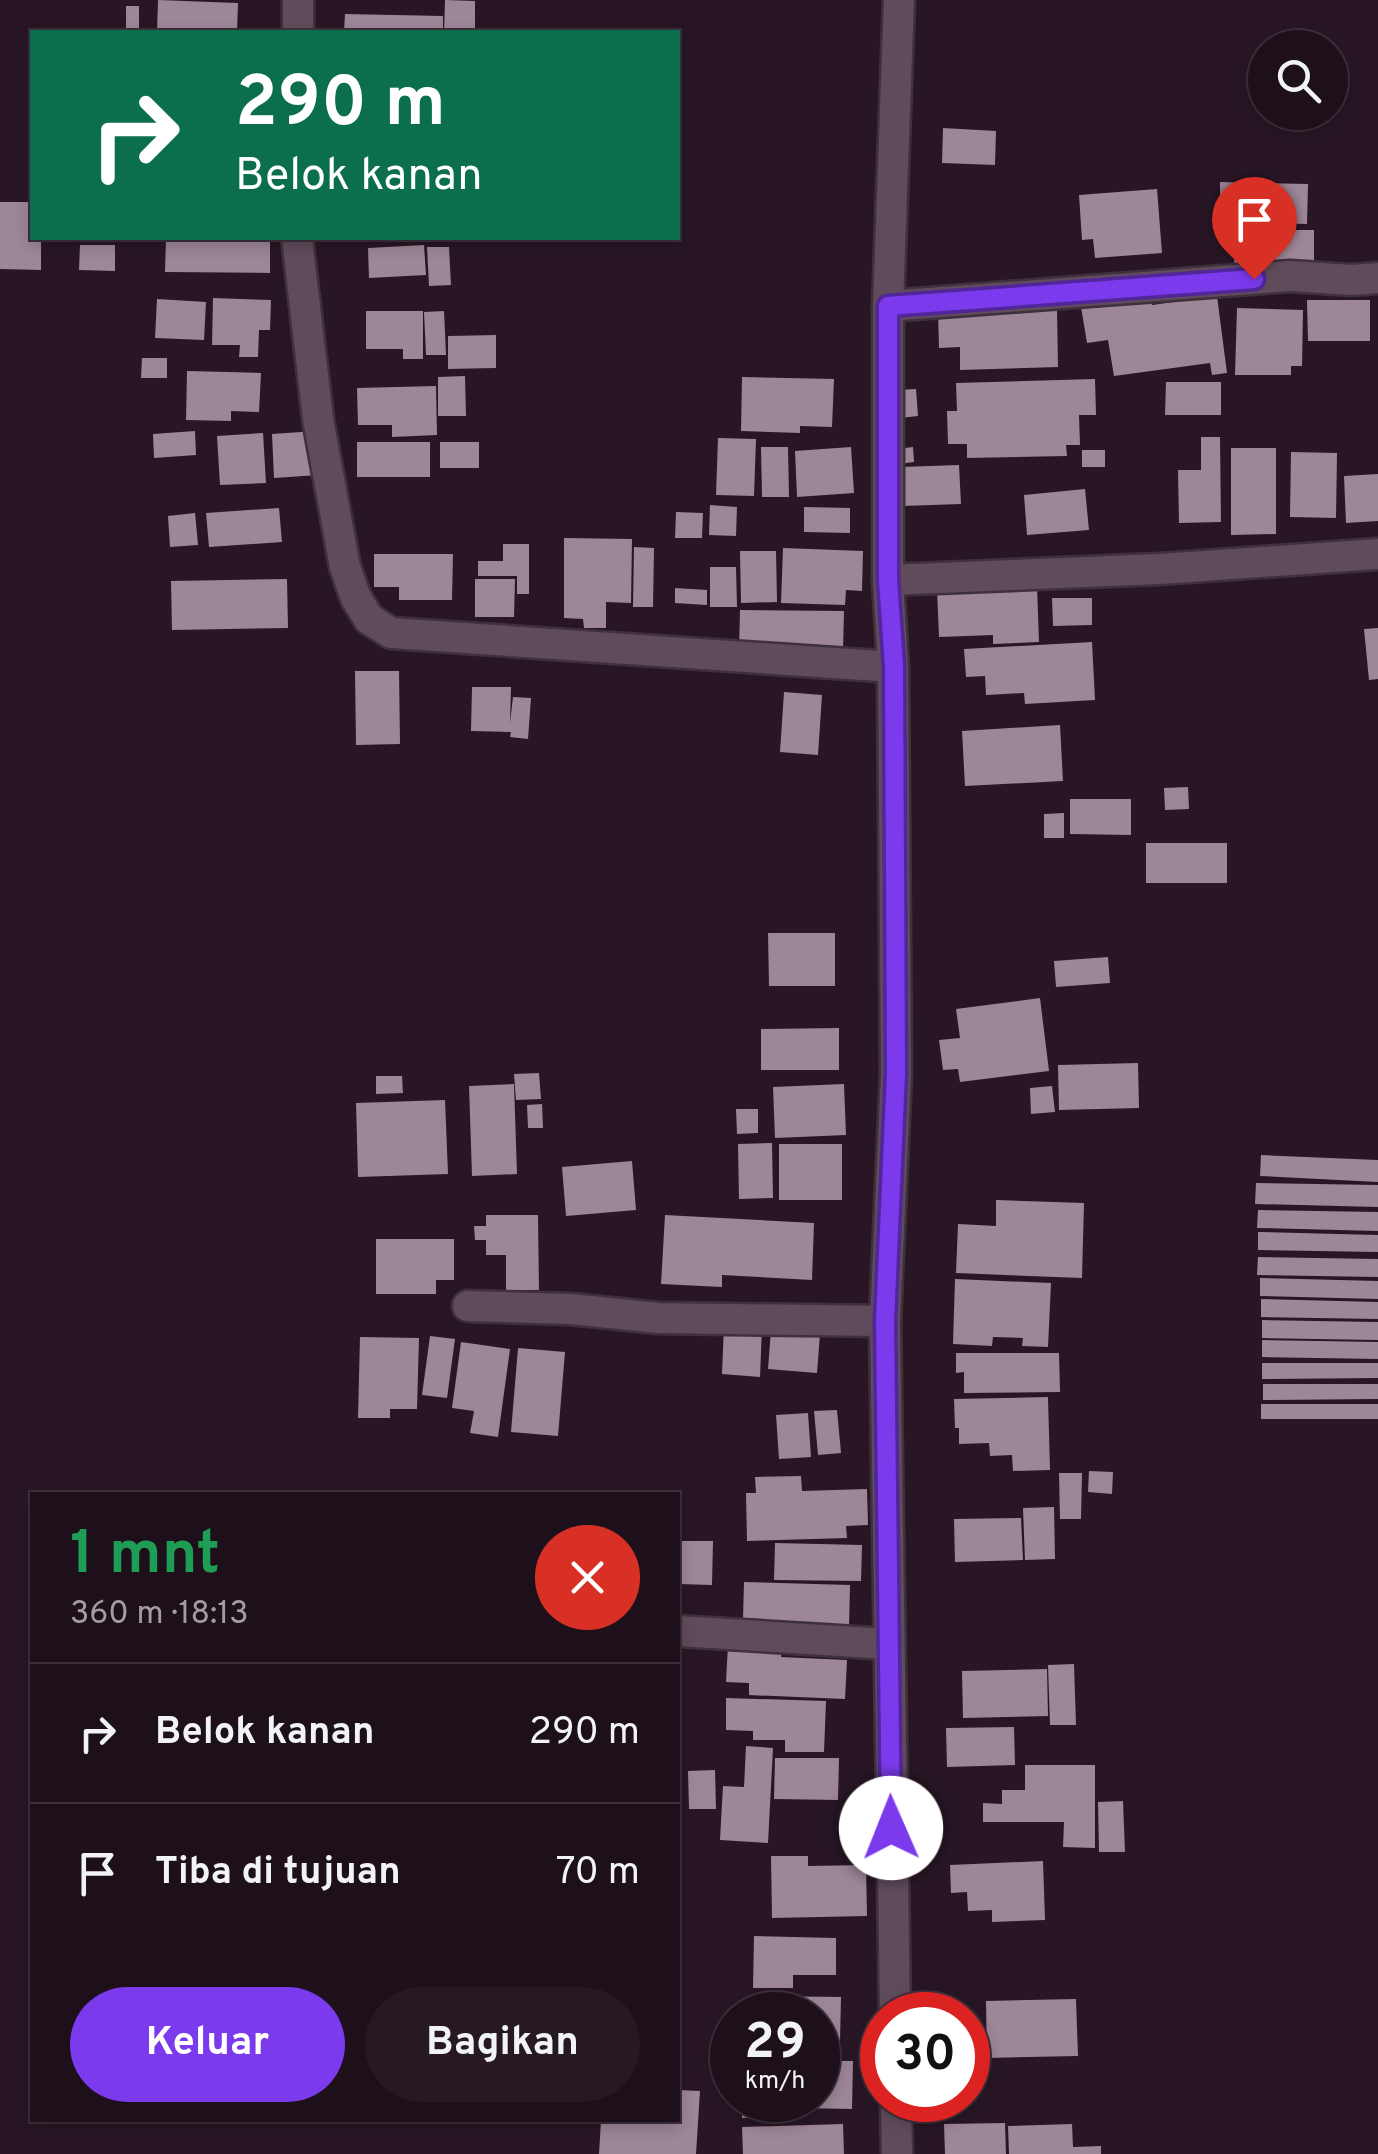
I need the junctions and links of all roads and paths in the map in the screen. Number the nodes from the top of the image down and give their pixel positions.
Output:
1 (298, 0) edge
2 (899, 0) edge
3 (298, 30) edge
4 (297, 240) edge
5 (1378, 278) edge
6 (888, 306) junction
7 (1378, 554) edge
8 (888, 580) junction
9 (894, 666) junction
10 (468, 1306) dead end
11 (885, 1321) junction
12 (680, 1631) edge
13 (890, 1644) junction
14 (895, 1992) edge
15 (896, 2122) edge
16 (897, 2154) edge

1 - 3 street
2 - 6 street
4 - 9 street
5 - 6 street
6 - 8 street
7 - 8 street
8 - 9 street
9 - 11 street
10 - 11 street
11 - 13 street
12 - 13 street
13 - 14 street
15 - 16 street

